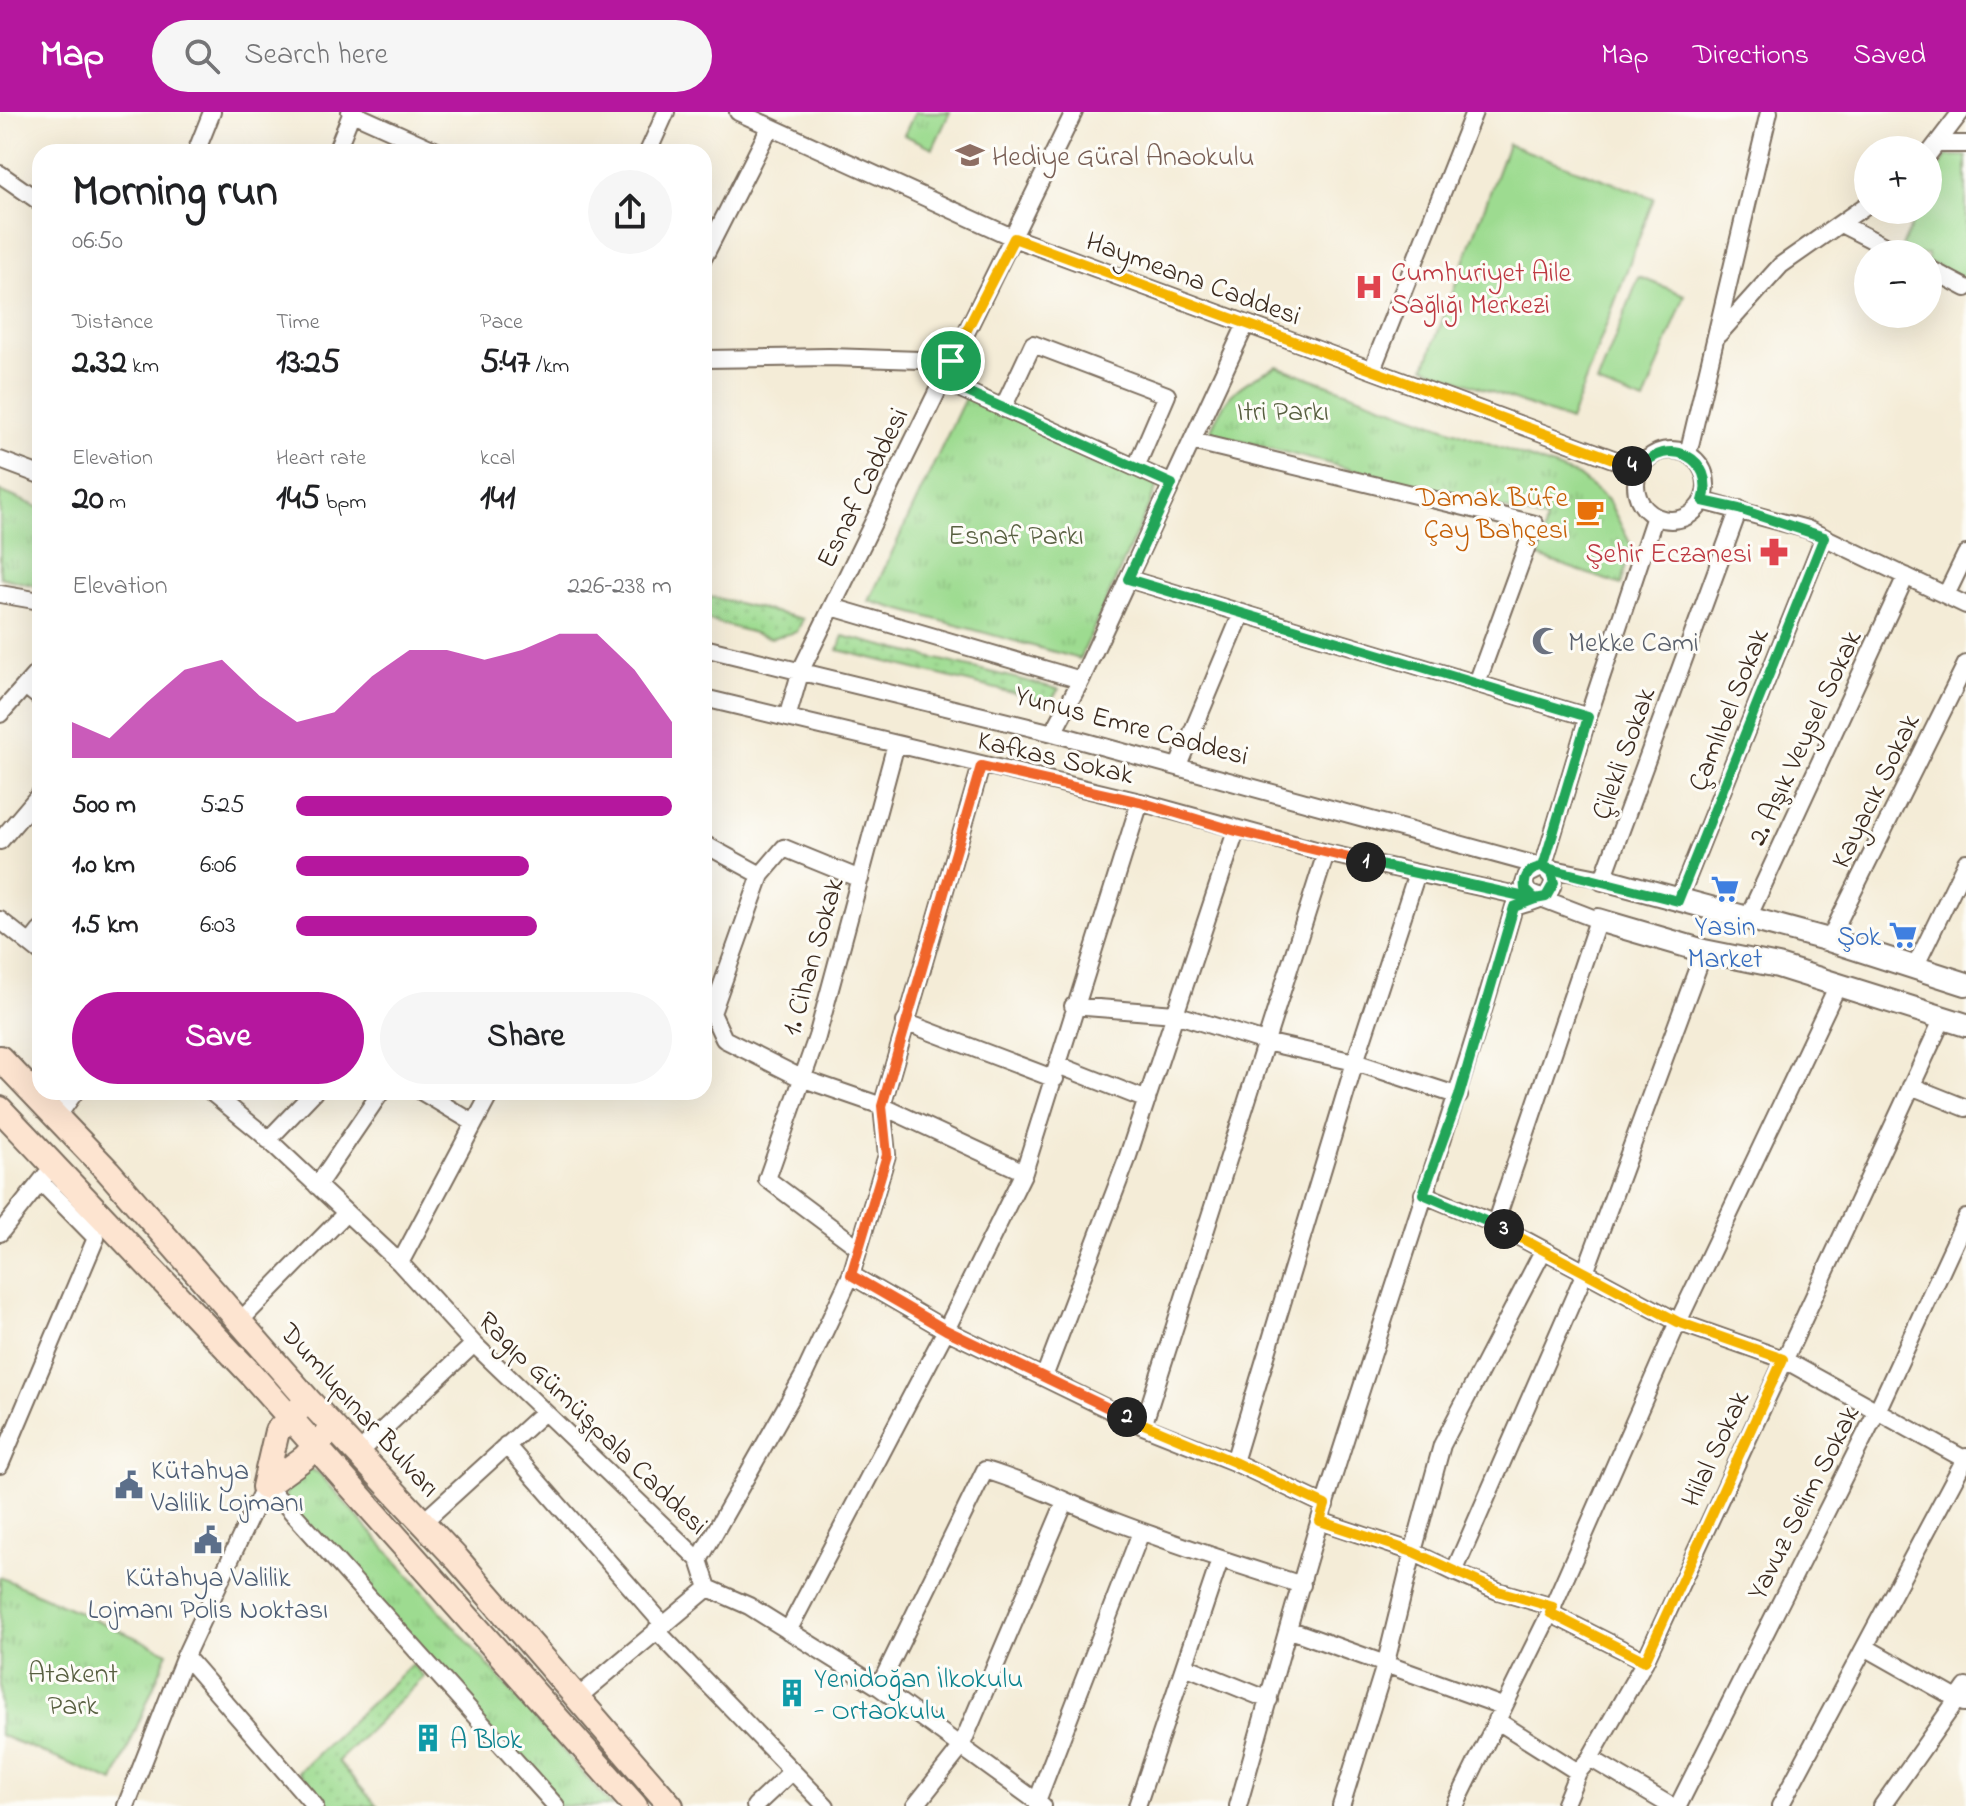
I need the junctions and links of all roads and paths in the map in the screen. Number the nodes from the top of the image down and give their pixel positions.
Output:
1 (212, 112) edge
2 (351, 112) edge
3 (666, 112) edge
4 (738, 112) edge
5 (1074, 112) edge
6 (1474, 112) edge
7 (1961, 112) edge
8 (1765, 113) edge
9 (770, 127) junction
10 (1942, 138) edge
11 (199, 144) edge
12 (339, 144) edge
13 (421, 144) edge
14 (652, 144) edge
15 (1966, 144) edge
16 (1942, 148) edge
17 (0, 174) edge
18 (32, 196) edge
19 (1854, 214) edge
20 (1841, 224) junction
21 (1014, 238) junction
22 (1872, 240) edge
23 (712, 241) edge
24 (1942, 275) edge
25 (1966, 288) edge
26 (1246, 324) junction
27 (1717, 335) junction
28 (712, 359) edge
29 (951, 361) junction
30 (1372, 370) junction
31 (941, 380) junction
32 (1003, 408) junction
33 (1192, 441) junction
34 (1688, 454) junction
35 (0, 460) edge
36 (1136, 467) junction
37 (1640, 469) junction
38 (32, 472) edge
39 (1172, 484) junction
40 (1703, 501) junction
41 (1739, 509) junction
42 (1655, 516) junction
43 (1824, 537) junction
44 (1966, 554) edge
45 (1906, 576) junction
46 (1128, 579) junction
47 (0, 594) edge
48 (1946, 595) junction
49 (32, 600) edge
50 (1966, 605) edge
51 (832, 607) junction
52 (1242, 613) junction
53 (712, 650) edge
54 (1966, 664) edge
55 (801, 670) junction
56 (32, 678) edge
57 (1081, 680) junction
58 (1477, 683) junction
59 (25, 686) junction
60 (32, 692) edge
61 (712, 700) edge
62 (0, 714) edge
63 (1588, 717) junction
64 (787, 718) junction
65 (1053, 733) junction
66 (896, 744) junction
67 (981, 766) junction
68 (1178, 766) junction
69 (1140, 802) junction
70 (32, 803) edge
71 (1236, 831) junction
72 (0, 841) edge
73 (712, 848) edge
74 (1326, 853) junction
75 (1966, 862) edge
76 (1543, 867) junction
77 (1417, 873) junction
78 (761, 875) junction
79 (860, 879) junction
80 (1603, 879) junction
81 (1535, 899) junction
82 (1678, 901) junction
83 (0, 920) edge
84 (1598, 920) junction
85 (1747, 920) junction
86 (32, 940) edge
87 (1829, 940) junction
88 (1704, 951) junction
89 (1915, 967) junction
90 (1966, 984) edge
91 (1838, 985) junction
92 (1073, 1006) junction
93 (1175, 1014) junction
94 (1943, 1018) junction
95 (905, 1022) junction
96 (1966, 1025) edge
97 (1265, 1042) junction
98 (0, 1058) edge
99 (1355, 1062) junction
100 (1057, 1072) junction
101 (801, 1078) junction
102 (1911, 1086) junction
103 (32, 1091) edge
104 (1459, 1096) junction
105 (41, 1100) edge
106 (69, 1100) edge
107 (220, 1100) edge
108 (306, 1100) edge
109 (376, 1100) edge
110 (435, 1100) edge
111 (487, 1100) edge
112 (1147, 1100) junction
113 (882, 1106) junction
114 (1966, 1108) edge
115 (0, 1109) edge
116 (57, 1117) junction
117 (474, 1123) junction
118 (268, 1140) junction
119 (1024, 1172) junction
120 (47, 1174) junction
121 (317, 1186) junction
122 (1423, 1194) junction
123 (345, 1214) junction
124 (1966, 1218) edge
125 (1495, 1224) junction
126 (0, 1233) edge
127 (859, 1248) junction
128 (1543, 1251) junction
129 (400, 1263) junction
130 (1586, 1270) junction
131 (851, 1275) junction
132 (241, 1320) junction
133 (1678, 1322) junction
134 (946, 1330) junction
135 (474, 1344) junction
136 (1783, 1359) junction
137 (1044, 1377) junction
138 (308, 1400) junction
139 (1878, 1409) junction
140 (544, 1412) junction
141 (290, 1418) junction
142 (334, 1426) junction
143 (1143, 1426) junction
144 (6, 1431) edge
145 (316, 1445) junction
146 (506, 1445) junction
147 (357, 1454) junction
148 (1966, 1459) edge
149 (1234, 1462) junction
150 (0, 1465) edge
151 (264, 1487) junction
152 (1065, 1502) junction
153 (1322, 1513) junction
154 (422, 1523) junction
155 (1141, 1532) junction
156 (1413, 1552) junction
157 (699, 1560) junction
158 (1220, 1560) junction
159 (1454, 1572) junction
160 (1302, 1585) junction
161 (708, 1588) junction
162 (1551, 1610) junction
163 (660, 1627) junction
164 (1288, 1629) junction
165 (788, 1631) junction
166 (1865, 1647) junction
167 (185, 1656) junction
168 (1645, 1661) junction
169 (1386, 1662) junction
170 (1185, 1666) junction
171 (879, 1687) junction
172 (1963, 1697) edge
173 (577, 1698) junction
174 (1269, 1700) junction
175 (1499, 1713) junction
176 (960, 1749) junction
177 (1590, 1758) junction
178 (792, 1771) junction
179 (1578, 1772) junction
180 (1040, 1804) edge
181 (126, 1806) edge
182 (315, 1806) edge
183 (556, 1806) edge
184 (635, 1806) edge
185 (671, 1806) edge
186 (755, 1806) edge
187 (826, 1806) edge
188 (915, 1806) edge
189 (1137, 1806) edge
190 (1238, 1806) edge
191 (1341, 1806) edge
192 (1455, 1806) edge
193 (1564, 1806) edge
194 (1671, 1806) edge
195 (1678, 1806) edge
196 (1780, 1806) edge
197 (1882, 1806) edge

1 - 11 street
2 - 12 street
2 - 13 street
3 - 14 street
4 - 9 street, Haymeana Caddesi
5 - 21 street, Esnaf Caddesi
6 - 30 street
7 - 10 street
8 - 27 street
9 - 21 street, Haymeana Caddesi
9 - 23 street
15 - 16 street
17 - 18 street
19 - 20 street
20 - 22 street
20 - 27 street
21 - 26 street, Haymeana Caddesi
21 - 29 street, Esnaf Caddesi
24 - 25 street
26 - 30 street, Haymeana Caddesi
26 - 33 street
27 - 34 street
28 - 29 street
29 - 31 street, Esnaf Caddesi
30 - 37 street, Haymeana Caddesi
31 - 32 street
31 - 51 street, Esnaf Caddesi
32 - 36 street
32 - 36 street
33 - 39 street
33 - 58 street
34 - 37 street
34 - 40 street
35 - 38 street
36 - 39 street
37 - 42 street
39 - 46 street
40 - 41 street
40 - 42 street
41 - 43 street
41 - 80 street, Çilekli Sokak
42 - 63 street
43 - 45 street
43 - 82 street, Çamlıbel Sokak
44 - 48 street
45 - 48 street
45 - 85 street, 2. Aşık Veysel Sokak
46 - 52 street
46 - 57 street
47 - 49 street
48 - 50 street
51 - 55 street, Esnaf Caddesi
51 - 57 street
52 - 58 street
52 - 68 street
53 - 55 street, Yunus Emre Caddesi
54 - 87 street, Kayacık Sokak
55 - 64 street, Esnaf Caddesi
55 - 65 street, Yunus Emre Caddesi
56 - 59 street
57 - 65 street
58 - 63 street
59 - 60 street
59 - 62 street
61 - 64 street, Kafkas Sokak
63 - 76 street
64 - 66 street, Kafkas Sokak
65 - 68 street, Yunus Emre Caddesi
66 - 67 street, Kafkas Sokak
66 - 79 street, 1. Cihan Sokak
67 - 69 street, Kafkas Sokak
67 - 95 street
68 - 76 street, Yunus Emre Caddesi
69 - 71 street, Kafkas Sokak
69 - 92 street
70 - 72 street
71 - 74 street, Kafkas Sokak
71 - 93 street
73 - 78 street
74 - 77 street, Kafkas Sokak
74 - 97 street
75 - 89 street
76 - 80 street, Yunus Emre Caddesi
76 - 81 street
77 - 81 street, Kafkas Sokak
77 - 99 street
78 - 79 street
78 - 101 street
79 - 101 street, 1. Cihan Sokak
80 - 82 street
81 - 84 street, Kafkas Sokak
81 - 104 street
82 - 85 street
83 - 86 street
84 - 88 street
84 - 125 street
85 - 87 street
87 - 89 street
88 - 91 street
88 - 130 street
89 - 90 street
91 - 94 street
91 - 133 street
92 - 93 street
92 - 100 street
93 - 97 street
93 - 112 street
94 - 96 street
94 - 102 street, Hilal Sokak
95 - 100 street
95 - 113 street
97 - 99 street
97 - 143 street
98 - 103 main road, Dumlupınar Bulvarı
99 - 104 street
99 - 149 street
100 - 112 street
100 - 119 street
101 - 113 street
101 - 127 street, 1. Cihan Sokak
102 - 114 street
102 - 136 street, Hilal Sokak
104 - 122 street
105 - 116 main road, Dumlupınar Bulvarı
106 - 116 street
107 - 118 street, Ragıp Gümüşpala Caddesi
108 - 118 street
109 - 121 street
110 - 117 street
111 - 117 street
112 - 137 street
113 - 119 street
113 - 127 street
115 - 120 main road, Dumlupınar Bulvarı
116 - 132 main road, Dumlupınar Bulvarı
117 - 129 street
118 - 121 street, Ragıp Gümüşpala Caddesi
119 - 134 street
120 - 126 street
120 - 141 main road, Dumlupınar Bulvarı
120 - 144 street
121 - 123 street, Ragıp Gümüşpala Caddesi
122 - 125 street
122 - 153 street
123 - 129 street, Ragıp Gümüşpala Caddesi
123 - 132 street
124 - 139 street, Yavuz Selim Sokak
125 - 128 street
127 - 131 street
128 - 130 street
128 - 156 street
129 - 135 street, Ragıp Gümüşpala Caddesi
130 - 133 street
130 - 159 street
131 - 134 street
131 - 157 street
132 - 138 main road, Dumlupınar Bulvarı
133 - 136 street
133 - 162 street
134 - 137 street
134 - 165 street
135 - 140 street, Ragıp Gümüşpala Caddesi
135 - 147 street
136 - 139 street
136 - 168 street, Hilal Sokak
137 - 143 street
138 - 141 main road
138 - 142 main road, Dumlupınar Bulvarı
139 - 148 street
139 - 195 street, Yavuz Selim Sokak
140 - 146 street
140 - 157 street, Ragıp Gümüşpala Caddesi
141 - 145 main road, Dumlupınar Bulvarı
141 - 151 main road
142 - 145 main road
142 - 147 main road, Dumlupınar Bulvarı
143 - 149 street
144 - 150 street
145 - 151 main road
145 - 184 main road, Dumlupınar Bulvarı
146 - 154 street
146 - 163 street
147 - 154 main road, Dumlupınar Bulvarı
148 - 166 street
149 - 153 street
151 - 167 street
151 - 183 street
152 - 155 street
152 - 171 street
152 - 176 street
153 - 156 street
153 - 160 street
154 - 173 main road, Dumlupınar Bulvarı
155 - 158 street
155 - 180 street
156 - 159 street
156 - 169 street
157 - 161 street, Ragıp Gümüşpala Caddesi
158 - 160 street
158 - 170 street
159 - 162 street
160 - 164 street
161 - 163 street
161 - 165 street
162 - 168 street
162 - 175 street
163 - 173 street
163 - 178 street
164 - 169 street
164 - 174 street
165 - 171 street
166 - 172 street
166 - 196 street
167 - 181 street
167 - 182 street
168 - 177 street, Hilal Sokak
169 - 175 street
169 - 191 street
170 - 174 street
170 - 189 street
171 - 176 street
172 - 197 street
173 - 185 main road, Dumlupınar Bulvarı
174 - 190 street
175 - 179 street
175 - 192 street
176 - 180 street
176 - 188 street
177 - 179 street, Hilal Sokak
177 - 194 street
178 - 186 street
178 - 187 street
179 - 193 street, Hilal Sokak

